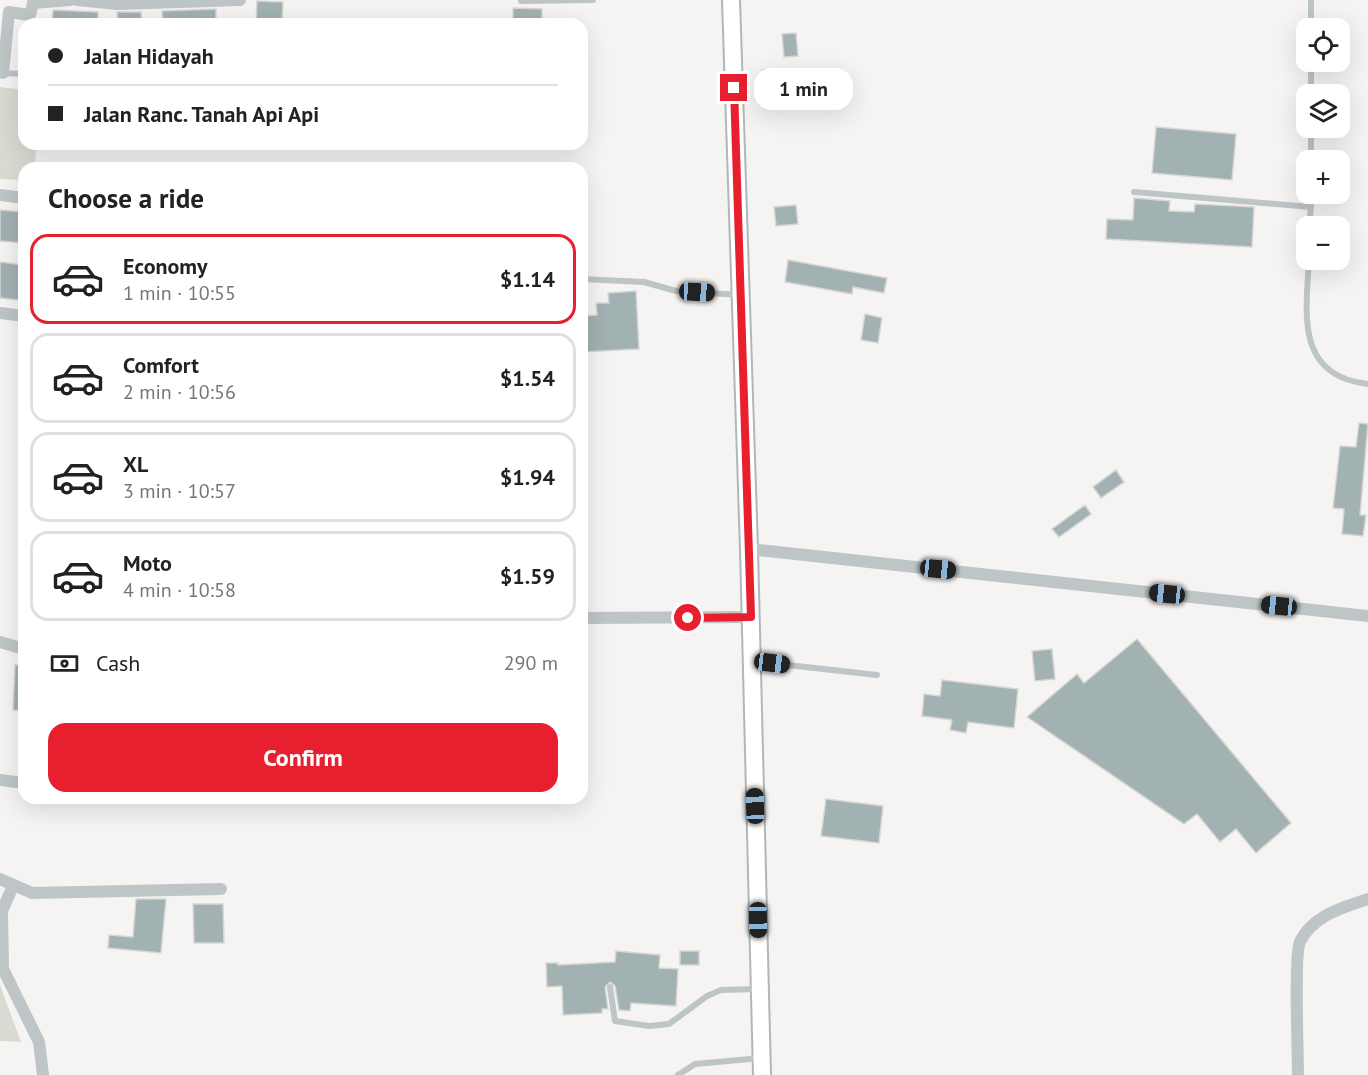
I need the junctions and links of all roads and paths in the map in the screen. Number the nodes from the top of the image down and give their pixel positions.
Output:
1 (70, 0) edge
2 (77, 0) edge
3 (240, 0) edge
4 (593, 0) edge
5 (731, 0) edge
6 (1311, 0) edge
7 (34, 1) edge
8 (521, 1) edge
9 (5, 12) edge
10 (1311, 18) edge
11 (2, 73) edge
12 (18, 74) edge
13 (1134, 192) dead end
14 (0, 195) edge
15 (18, 197) edge
16 (1311, 207) joint
17 (1311, 216) edge
18 (1309, 270) edge
19 (588, 279) edge
20 (741, 295) junction
21 (0, 313) edge
22 (18, 315) edge
23 (1368, 384) edge
24 (749, 549) junction
25 (1368, 616) edge
26 (751, 617) junction
27 (588, 618) edge
28 (0, 642) edge
29 (18, 647) edge
30 (752, 660) junction
31 (877, 675) dead end
32 (0, 780) edge
33 (18, 782) edge
34 (0, 879) edge
35 (13, 886) junction
36 (221, 889) dead end
37 (1368, 899) edge
38 (610, 987) dead end
39 (759, 989) junction
40 (762, 1067) edge
41 (43, 1075) edge
42 (678, 1075) edge
43 (1298, 1075) edge

1 - 7 street
2 - 3 street
4 - 8 lane
5 - 20 street
6 - 10 lane
7 - 9 street
9 - 11 street
11 - 12 lane
13 - 16 lane
14 - 15 street
16 - 17 lane
18 - 23 lane
19 - 20 lane
20 - 24 street
21 - 22 street
24 - 25 street
24 - 26 street
26 - 27 street
26 - 30 street
28 - 29 street
30 - 31 lane
30 - 39 street
32 - 33 street
34 - 35 street
35 - 36 street
35 - 41 street
37 - 43 street
38 - 39 lane
39 - 40 street
40 - 42 lane

